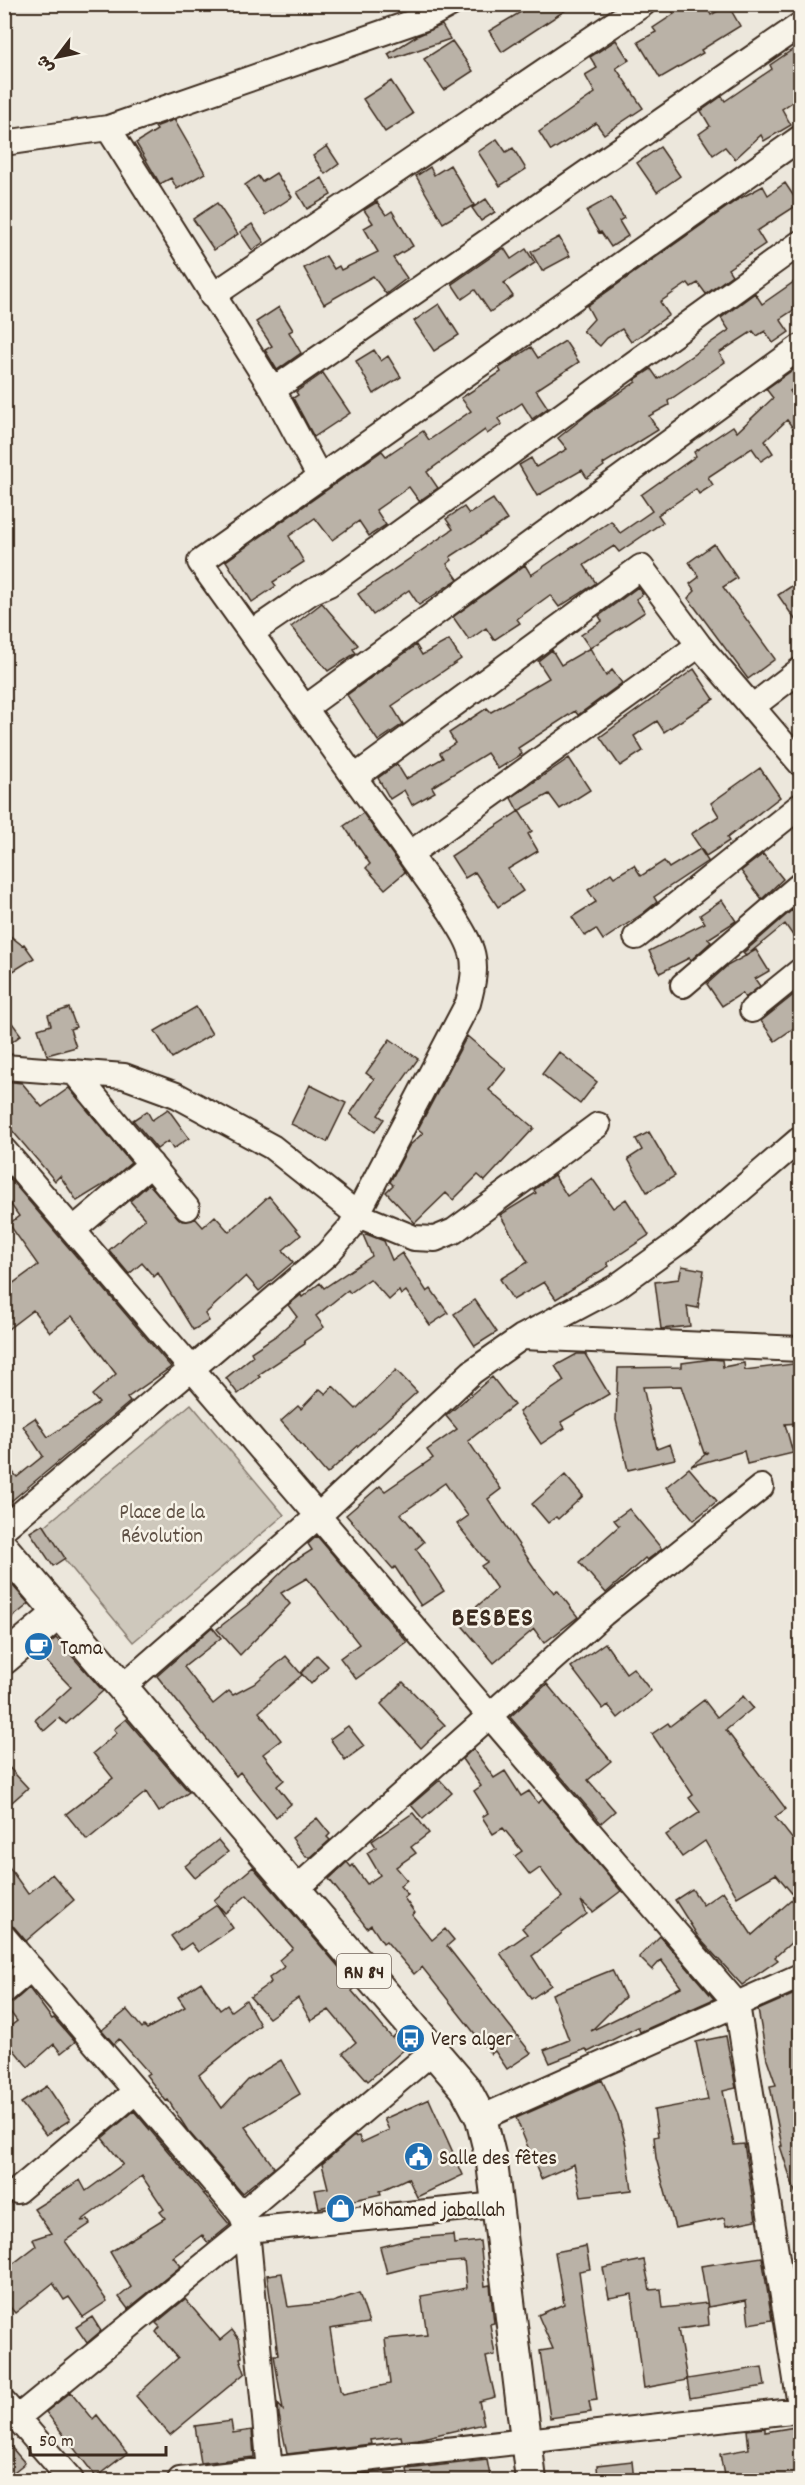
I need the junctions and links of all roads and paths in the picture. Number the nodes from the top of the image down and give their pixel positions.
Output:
1 (451, 4) edge
2 (643, 4) edge
3 (801, 25) edge
4 (108, 128) junction
5 (801, 138) edge
6 (4, 143) edge
7 (801, 243) edge
8 (212, 296) junction
9 (801, 347) edge
10 (273, 390) junction
11 (320, 478) junction
12 (251, 633) junction
13 (699, 645) junction
14 (801, 670) edge
15 (752, 707) junction
16 (305, 708) junction
17 (801, 763) edge
18 (356, 777) junction
19 (801, 806) edge
20 (411, 853) junction
21 (801, 885) edge
22 (636, 937) dead end
23 (801, 971) edge
24 (683, 985) dead end
25 (752, 1010) dead end
26 (4, 1067) edge
27 (74, 1072) junction
28 (598, 1125) dead end
29 (797, 1148) edge
30 (4, 1150) edge
31 (151, 1164) junction
32 (187, 1208) dead end
33 (358, 1215) junction
34 (73, 1230) junction
35 (522, 1337) junction
36 (801, 1349) edge
37 (192, 1370) junction
38 (761, 1487) dead end
39 (317, 1516) junction
40 (4, 1528) edge
41 (4, 1549) edge
42 (58, 1614) junction
43 (4, 1659) edge
44 (121, 1688) junction
45 (488, 1715) junction
46 (294, 1891) junction
47 (4, 1937) edge
48 (31, 1968) junction
49 (801, 1976) edge
50 (4, 1990) edge
51 (737, 2004) junction
52 (433, 2051) junction
53 (136, 2091) junction
54 (481, 2118) junction
55 (17, 2192) dead end
56 (497, 2205) junction
57 (244, 2222) junction
58 (801, 2405) edge
59 (11, 2410) edge
60 (801, 2410) edge
61 (528, 2442) junction
62 (270, 2470) junction
63 (194, 2480) edge
64 (71, 2481) edge
65 (531, 2481) edge

1 - 4 street
2 - 8 street
3 - 10 street
4 - 6 street
4 - 8 street
5 - 11 street
7 - 12 street
8 - 10 street
9 - 16 street
10 - 11 street
11 - 12 street
12 - 16 street
13 - 15 street
13 - 18 street
13 - 20 street
14 - 15 street
15 - 17 street
16 - 18 street
18 - 20 street
19 - 22 street
20 - 33 street
21 - 24 street
23 - 25 street
26 - 27 street
27 - 31 street
27 - 33 street
28 - 33 street
29 - 35 street
30 - 34 street
31 - 32 street
31 - 34 street
33 - 37 street
34 - 37 street
35 - 36 street
35 - 39 street
37 - 39 street
37 - 40 street
38 - 45 street
39 - 44 street
39 - 45 street
41 - 42 main road, RN 84
42 - 43 main road
42 - 44 main road, RN 84
44 - 46 main road, RN 84
45 - 46 street
45 - 51 street
46 - 52 main road, RN 84
47 - 48 street
48 - 50 street
48 - 53 street
49 - 51 street
51 - 54 street
51 - 58 street
52 - 54 main road, RN 84
52 - 57 street
53 - 55 street
53 - 57 street
54 - 56 main road, RN 84
56 - 57 street
56 - 61 main road, RN 84
57 - 59 street
57 - 62 street
59 - 64 street
60 - 61 street
61 - 62 street
61 - 65 main road, RN 84
62 - 63 street

